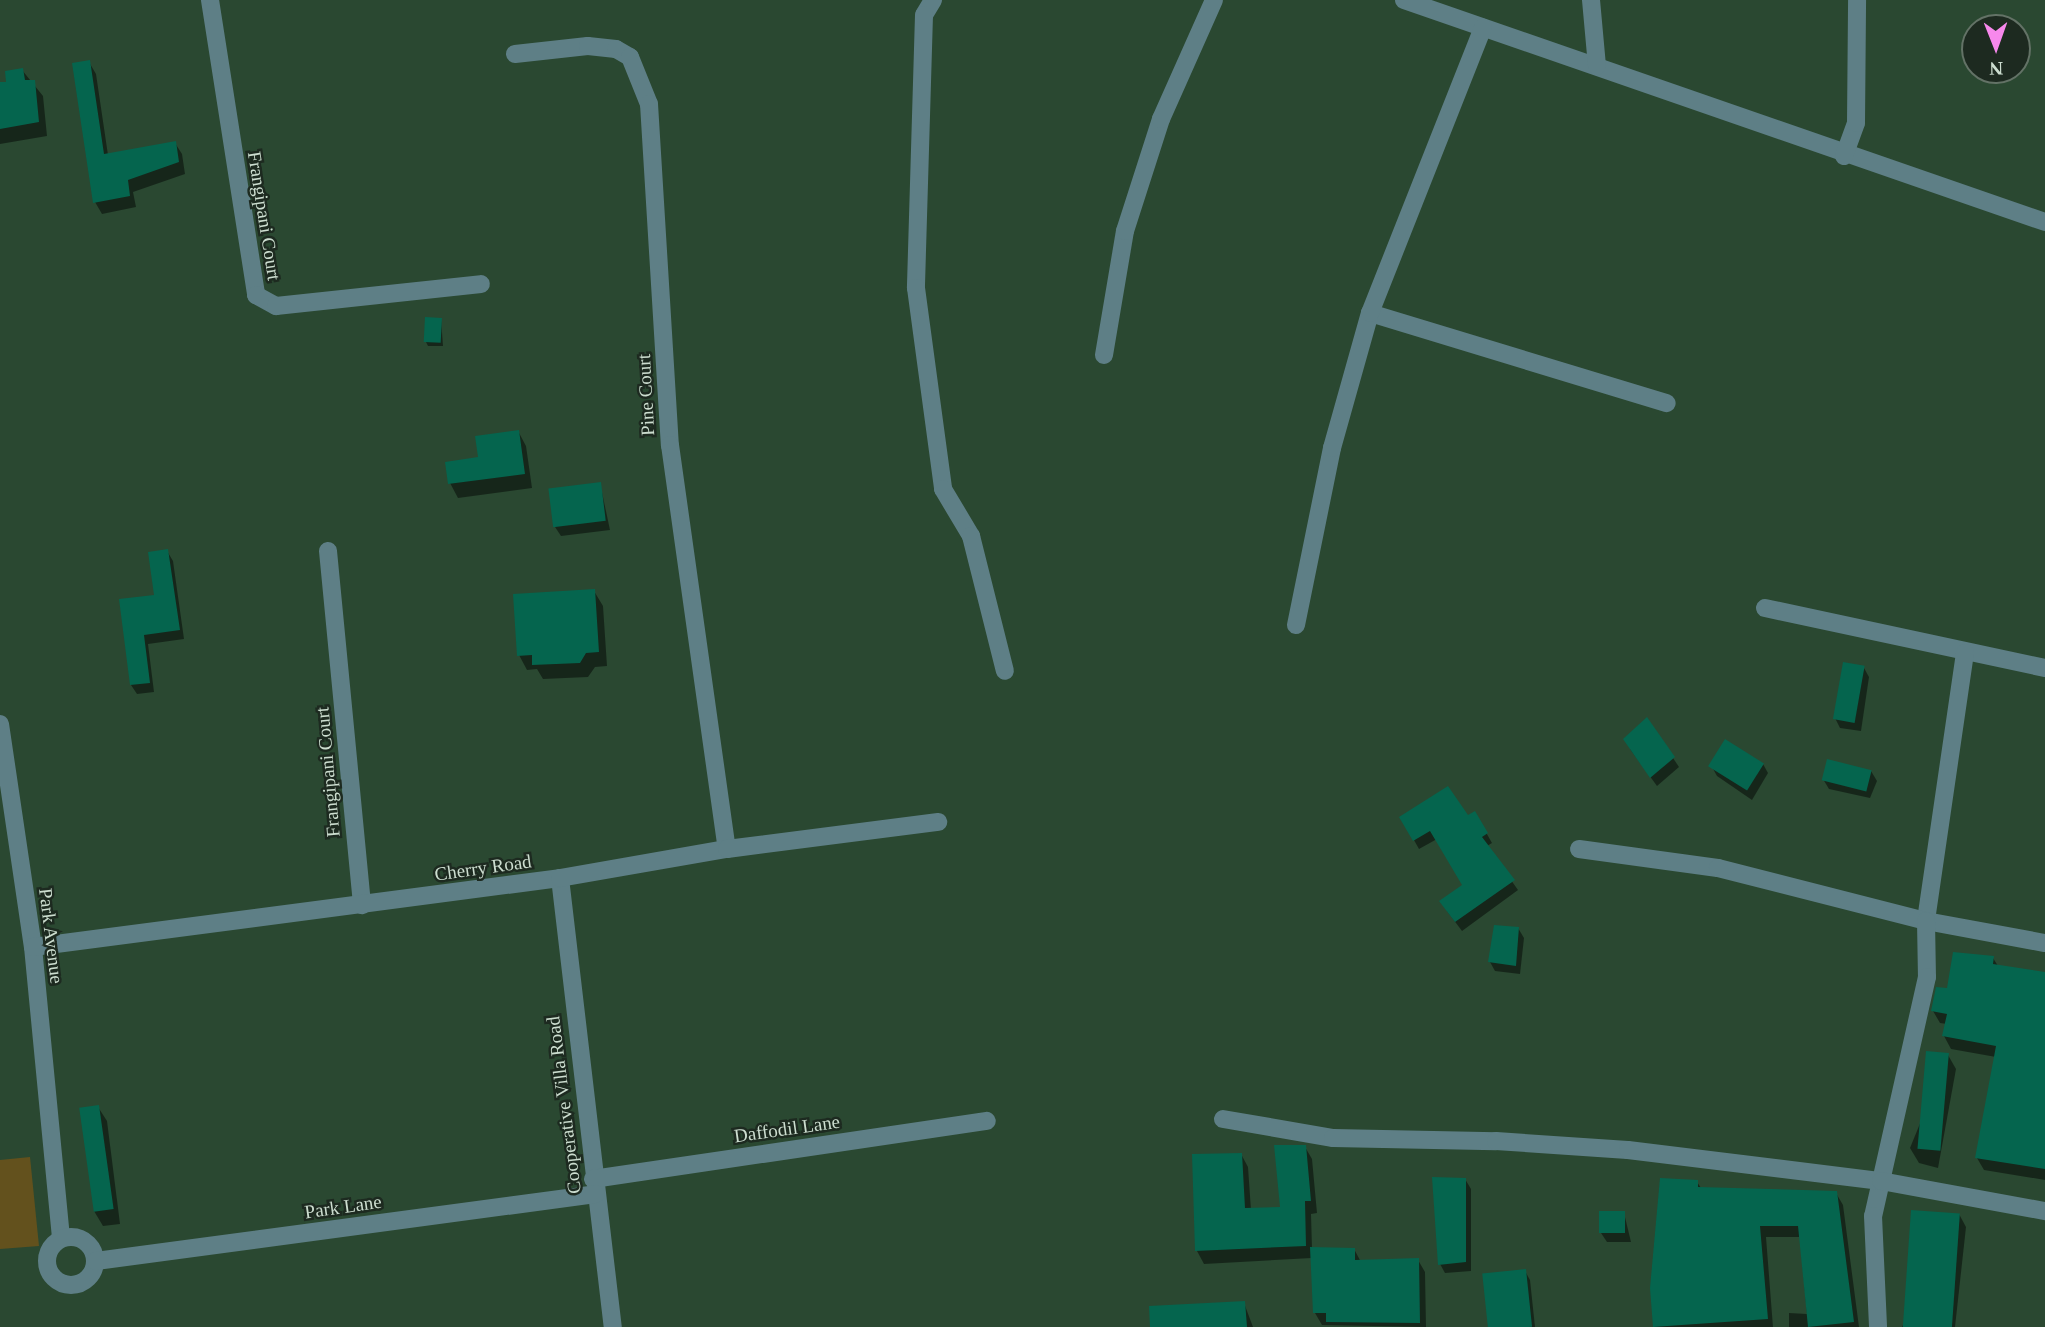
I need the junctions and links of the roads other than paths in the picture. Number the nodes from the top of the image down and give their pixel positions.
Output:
1 (210, 0) edge
2 (933, 0) edge
3 (1214, 0) edge
4 (1404, 0) edge
5 (1591, 0) edge
6 (1857, 0) edge
7 (1483, 28) junction
8 (514, 54) dead end
9 (1597, 66) junction
10 (1844, 156) junction
11 (2045, 222) edge
12 (481, 284) dead end
13 (1370, 313) junction
14 (1104, 355) dead end
15 (1667, 403) dead end
16 (328, 551) dead end
17 (1765, 608) dead end
18 (1296, 625) dead end
19 (1965, 653) junction
20 (2045, 668) edge
21 (1005, 671) dead end
22 (0, 724) edge
23 (938, 822) dead end
24 (727, 849) junction
25 (1580, 849) dead end
26 (560, 878) junction
27 (362, 905) junction
28 (1926, 921) junction
29 (2045, 943) edge
30 (33, 947) junction
31 (1223, 1119) dead end
32 (987, 1121) dead end
33 (1881, 1181) junction
34 (594, 1186) junction
35 (2045, 1211) edge
36 (61, 1238) junction
37 (96, 1261) junction
38 (613, 1327) edge
39 (1878, 1327) edge

1 - 12 street, Frangipani Court
2 - 21 street
3 - 14 street
4 - 7 street
5 - 9 street
6 - 10 street
7 - 9 street
7 - 13 street
8 - 24 street, Pine Court
9 - 10 street
10 - 11 street
13 - 15 street
13 - 18 street
16 - 27 street, Frangipani Court
17 - 19 street
19 - 20 street
19 - 28 street
22 - 30 street, Park Avenue
23 - 24 street, Cherry Road
24 - 26 street, Cherry Road
25 - 28 street
26 - 27 street, Cherry Road
26 - 34 street, Cooperative Villa Road
27 - 30 street, Cherry Road
28 - 29 street
28 - 33 street
30 - 36 street, Park Avenue
31 - 33 street
32 - 34 street, Daffodil Lane
33 - 35 street
33 - 39 street
34 - 37 street, Park Lane
34 - 38 street, Cooperative Villa Road
36 - 37 street
36 - 37 street

